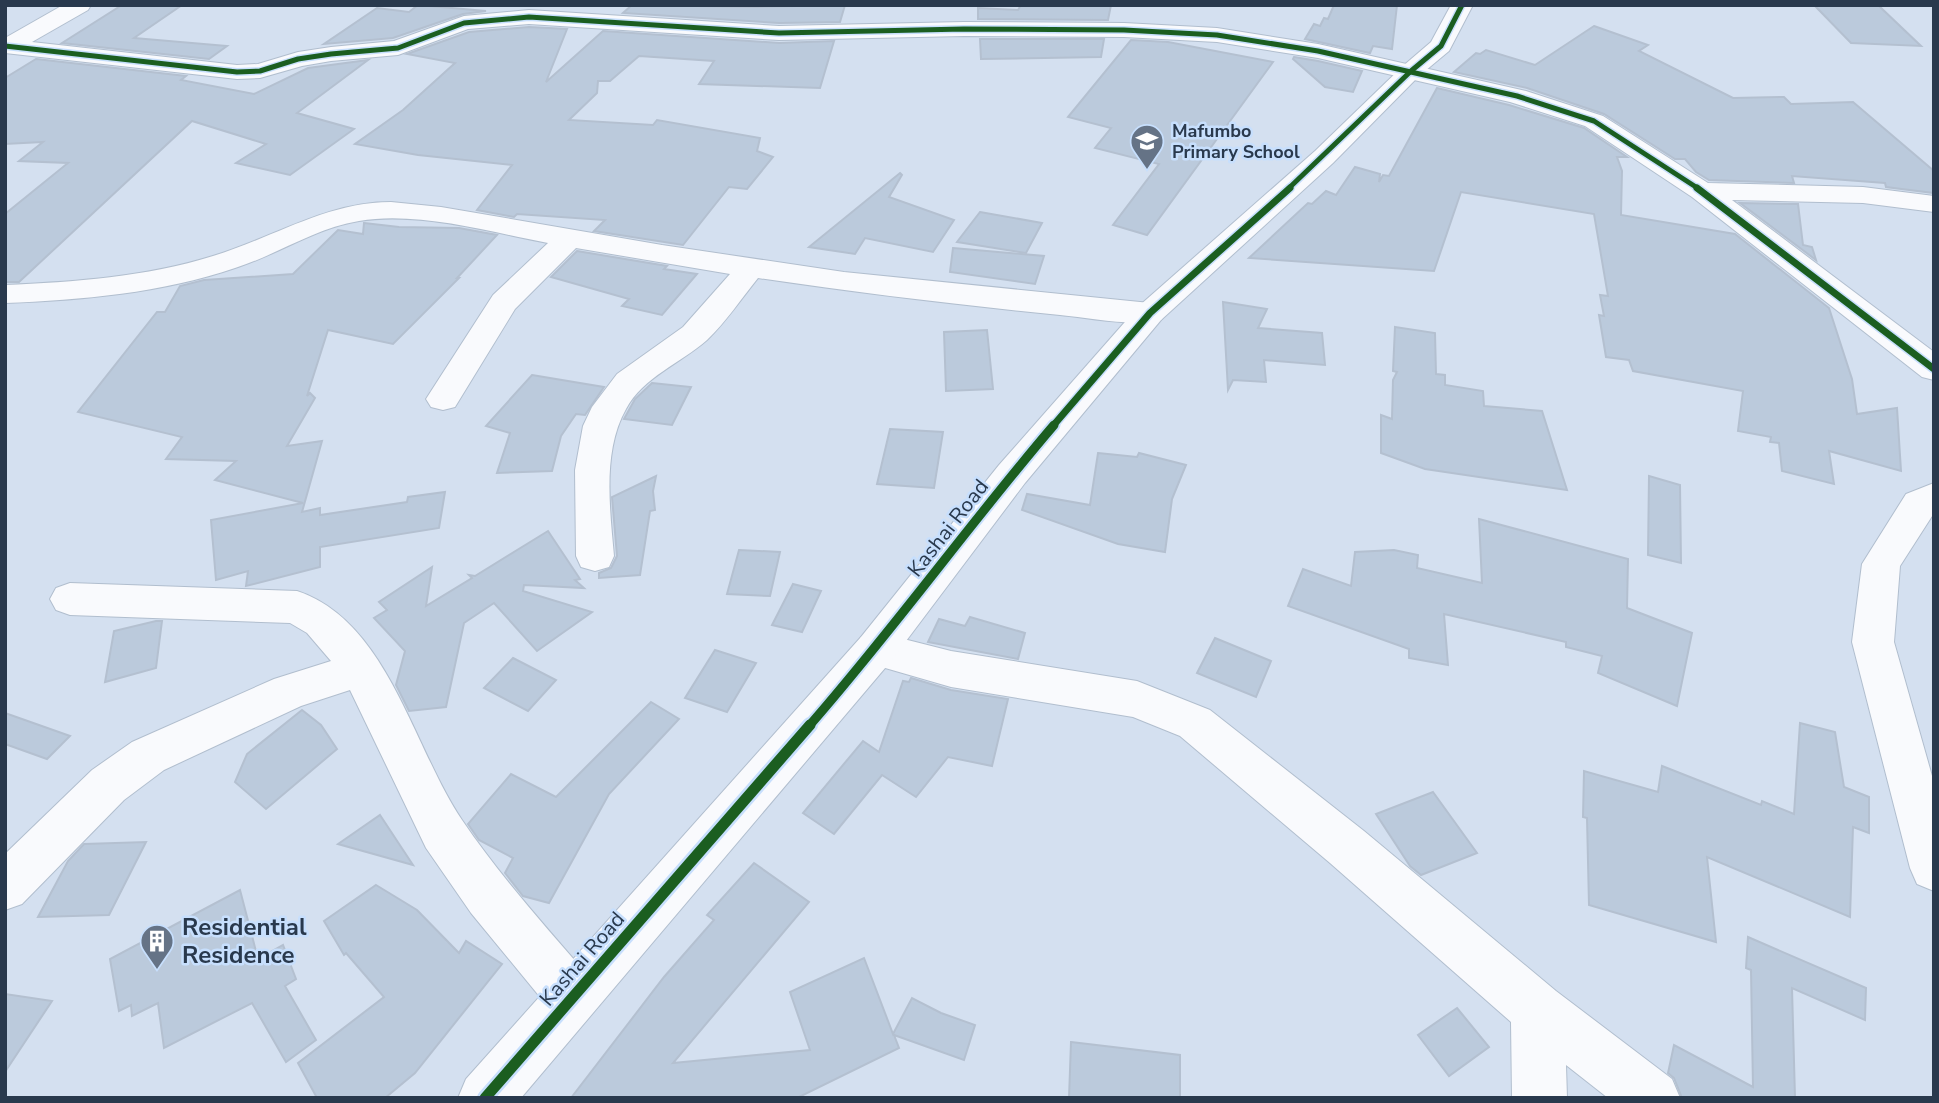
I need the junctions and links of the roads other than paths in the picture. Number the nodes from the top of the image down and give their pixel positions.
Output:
1 (80, 5) edge
2 (1462, 5) edge
3 (467, 14) edge
4 (7, 46) edge
5 (1411, 71) junction
6 (1702, 191) junction
7 (1934, 204) edge
8 (570, 237) junction
9 (750, 268) junction
10 (5, 294) edge
11 (1150, 313) junction
12 (1934, 369) edge
13 (443, 399) dead end
14 (1934, 496) edge
15 (594, 556) dead end
16 (70, 599) dead end
17 (876, 649) junction
18 (358, 670) junction
19 (1934, 868) edge
20 (5, 887) edge
21 (572, 996) junction
22 (1537, 1010) junction
23 (485, 1098) edge
24 (1540, 1098) edge
25 (1653, 1098) edge

1 - 4 street
2 - 5 street, Kashai Road
3 - 4 street
3 - 5 street
5 - 6 street
5 - 11 street, Kashai Road
6 - 7 street
6 - 12 street
8 - 9 street
8 - 10 street
8 - 13 street
9 - 11 street
9 - 15 street
11 - 17 street, Kashai Road
14 - 19 street
16 - 18 street
17 - 21 street, Kashai Road
17 - 22 street
18 - 20 street
18 - 21 street
21 - 23 street, Kashai Road
22 - 24 street
22 - 25 street

